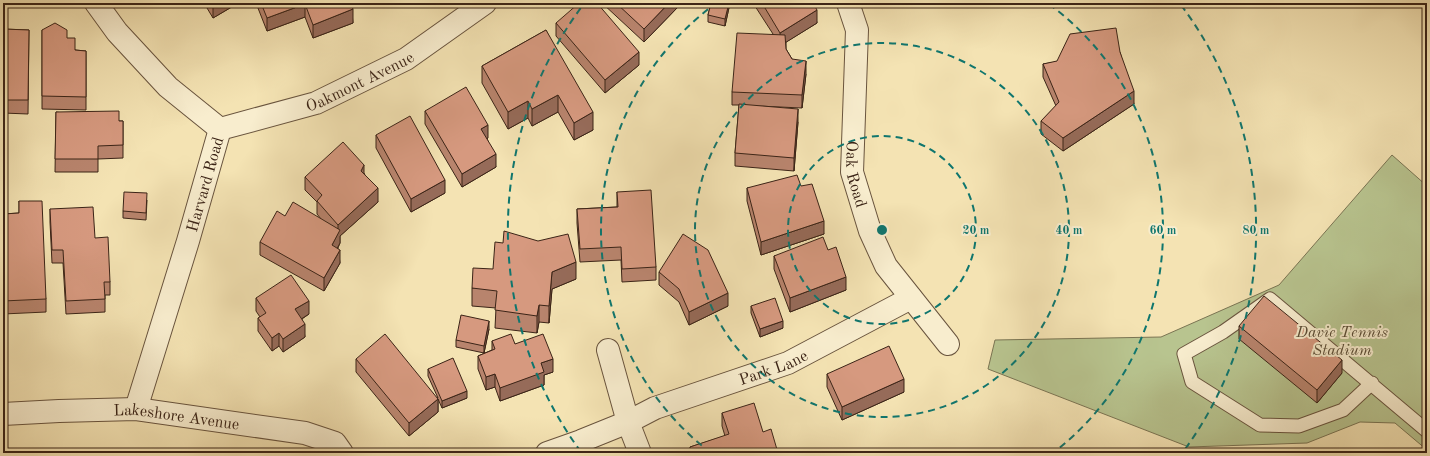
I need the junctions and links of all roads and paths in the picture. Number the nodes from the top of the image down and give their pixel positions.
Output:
1 (96, 3) edge
2 (485, 3) edge
3 (848, 3) edge
4 (220, 129) junction
5 (912, 298) junction
6 (948, 344) dead end
7 (608, 350) dead end
8 (1372, 383) junction
9 (136, 409) junction
10 (3, 414) edge
11 (628, 422) junction
12 (1427, 431) edge
13 (342, 453) edge
14 (547, 453) edge
15 (640, 453) edge

1 - 4 street, Harvard Road
2 - 4 street, Oakmont Avenue
3 - 5 street, Oak Road
4 - 9 street, Harvard Road
5 - 6 street, Oak Road
5 - 11 street, Park Lane
7 - 11 street
8 - 8 lane
8 - 12 lane
9 - 10 street, Lakeshore Avenue
9 - 13 street, Lakeshore Avenue
11 - 14 street, Park Lane
11 - 15 street

